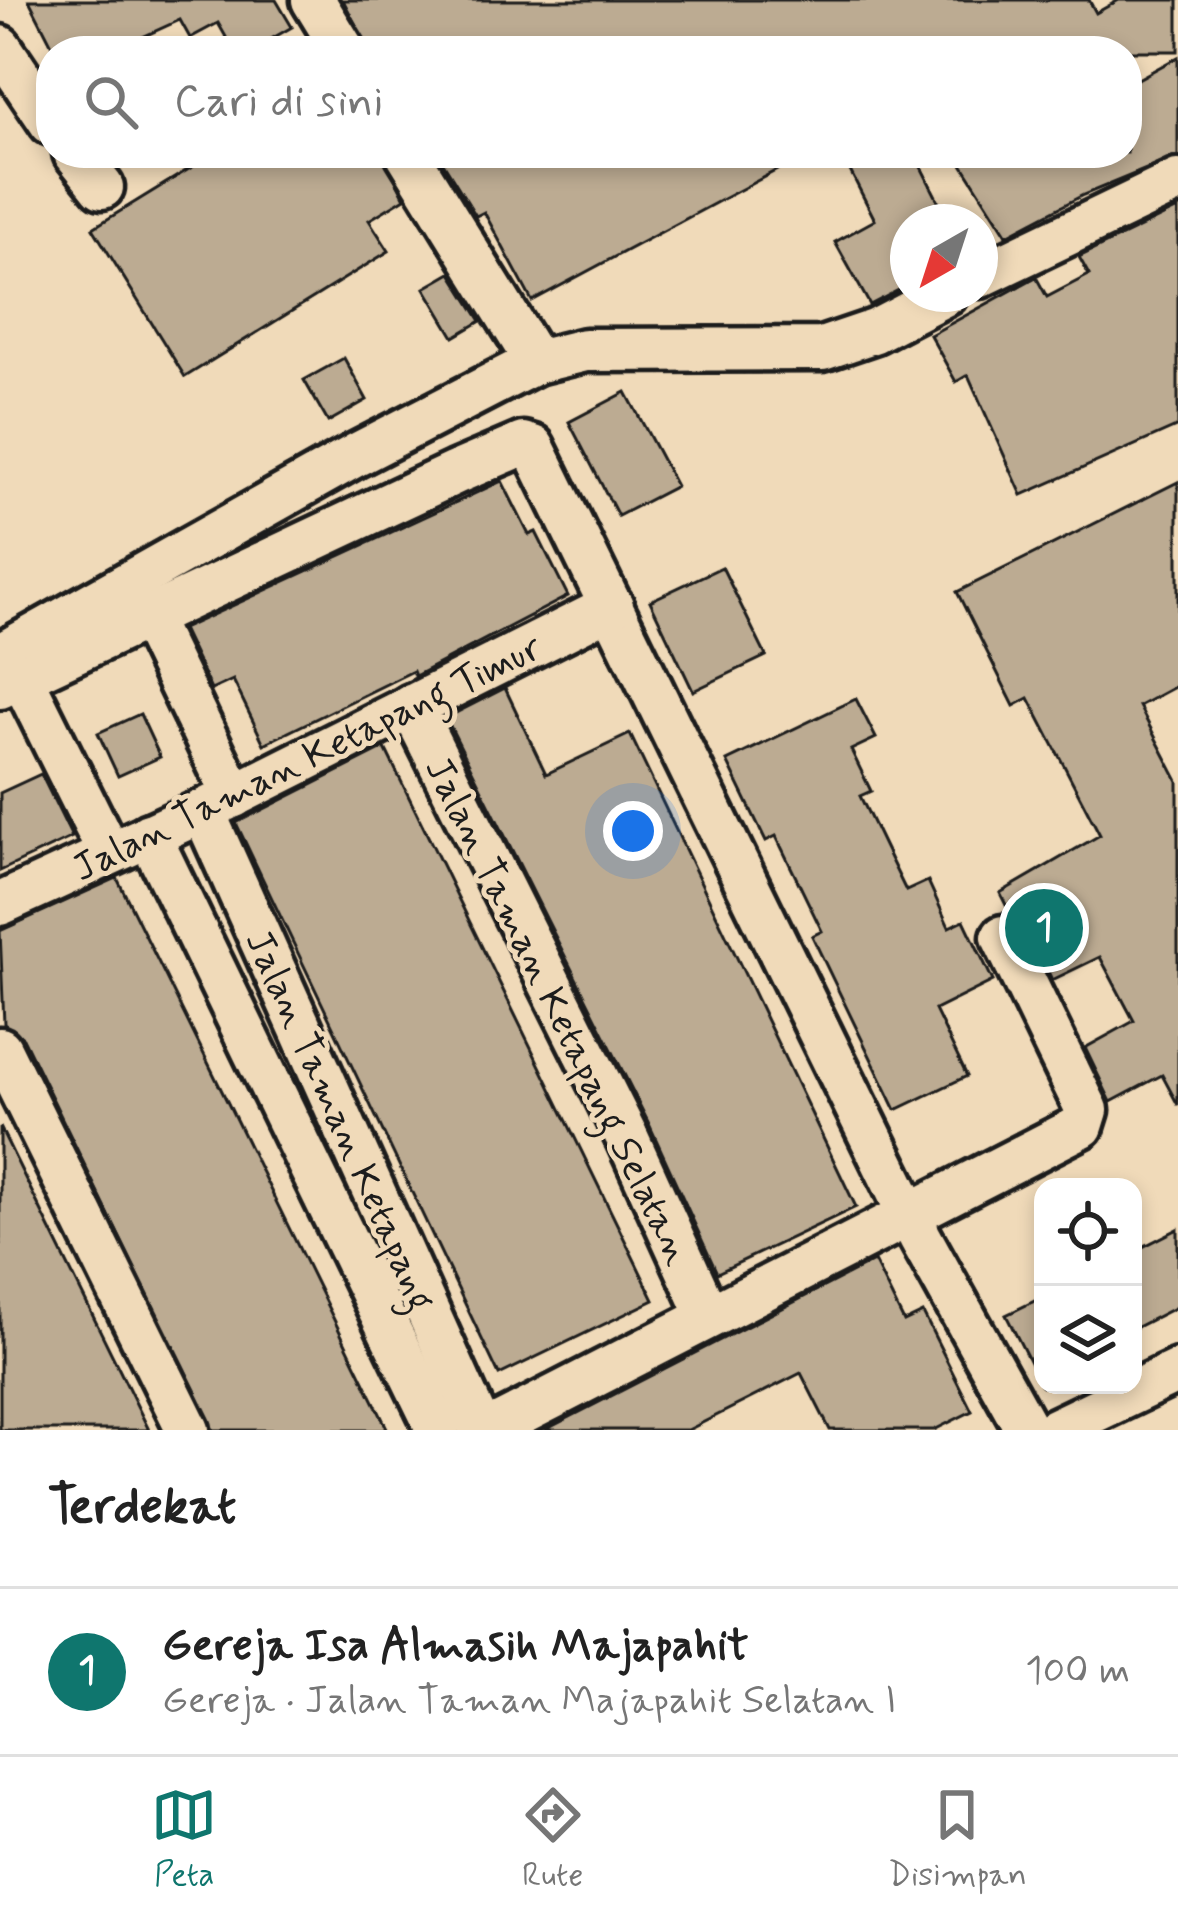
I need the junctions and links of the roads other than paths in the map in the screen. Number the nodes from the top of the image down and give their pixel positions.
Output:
1 (313, 0) edge
2 (335, 36) edge
3 (0, 47) edge
4 (36, 100) edge
5 (87, 168) edge
6 (416, 168) edge
7 (1178, 181) edge
8 (102, 187) dead end
9 (998, 267) edge
10 (910, 312) edge
11 (536, 362) junction
12 (612, 606) junction
13 (147, 616) junction
14 (7, 673) edge
15 (411, 706) junction
16 (219, 804) junction
17 (149, 835) junction
18 (109, 853) junction
19 (0, 904) edge
20 (1003, 937) dead end
21 (0, 1048) edge
22 (328, 1088) junction
23 (282, 1110) junction
24 (354, 1147) junction
25 (310, 1168) junction
26 (908, 1213) junction
27 (708, 1315) junction
28 (1178, 1371) edge
29 (188, 1430) edge
30 (438, 1430) edge
31 (485, 1430) edge
32 (1027, 1430) edge
33 (1054, 1430) edge

1 - 2 street
3 - 4 street
5 - 8 street
6 - 11 street
7 - 9 street
10 - 11 street
11 - 14 street
12 - 13 street
12 - 15 street, Jalan Taman Ketapang Timur
12 - 26 street
13 - 14 street
13 - 16 street, Jalan Taman Ketapang
14 - 18 street
15 - 16 street, Jalan Taman Ketapang Timur
15 - 27 street, Jalan Taman Ketapang Selatan
16 - 17 street, Jalan Taman Ketapang Timur
16 - 22 street, Jalan Taman Ketapang
17 - 18 street, Jalan Taman Ketapang Timur
17 - 23 street, Jalan Taman Ketapang
18 - 19 street, Jalan Taman Ketapang Timur
20 - 26 street
21 - 29 street
22 - 23 street
22 - 24 street, Jalan Taman Ketapang
23 - 25 street, Jalan Taman Ketapang
24 - 25 street
24 - 31 street, Jalan Taman Ketapang
25 - 30 street, Jalan Taman Ketapang
26 - 27 street
26 - 32 street
27 - 31 street
28 - 33 street

